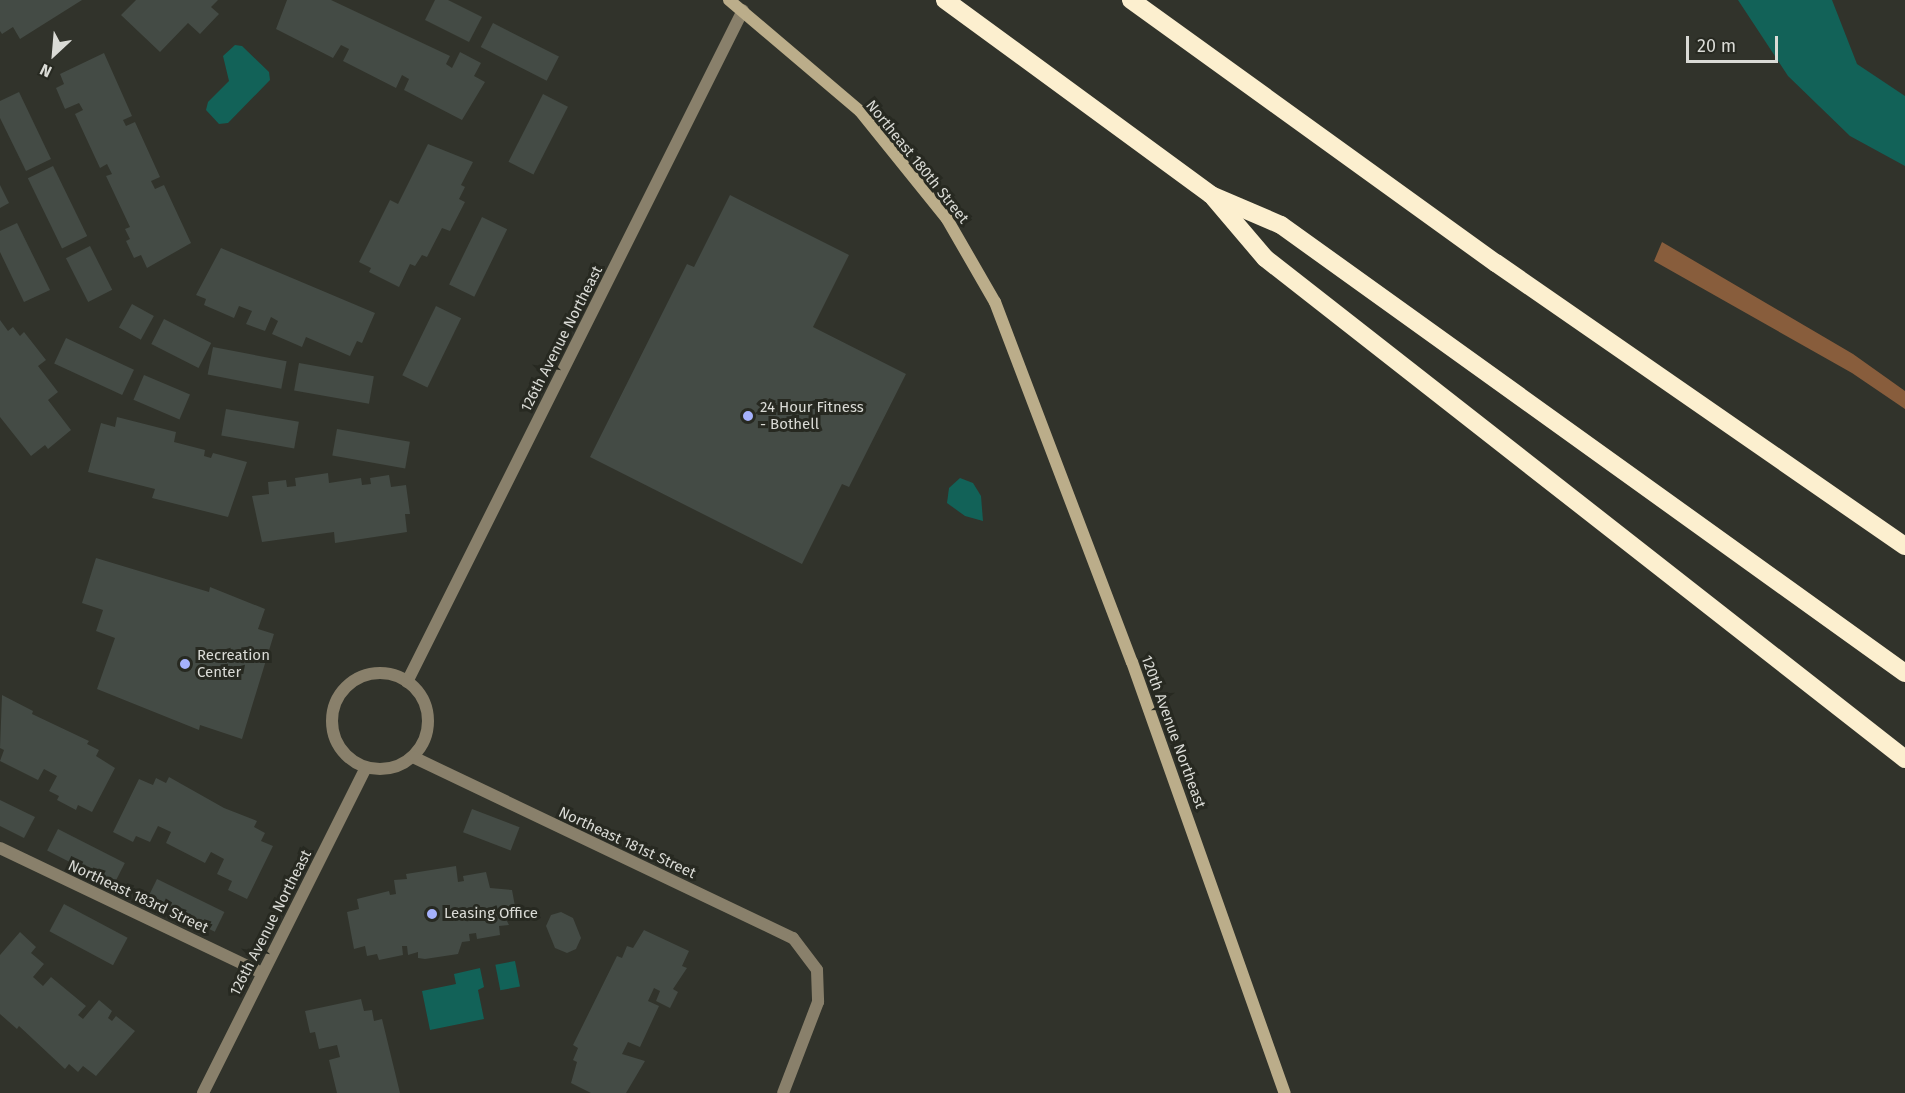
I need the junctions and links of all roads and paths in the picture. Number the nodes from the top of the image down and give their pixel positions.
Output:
1 (729, 0) edge
2 (945, 0) edge
3 (1131, 0) edge
4 (743, 10) junction
5 (1211, 195) junction
6 (1027, 383) joint
7 (1905, 546) edge
8 (1905, 673) edge
9 (407, 682) junction
10 (413, 757) junction
11 (1905, 759) edge
12 (366, 768) junction
13 (0, 848) edge
14 (262, 973) junction
15 (203, 1093) edge
16 (783, 1093) edge
17 (1285, 1093) edge

1 - 4 main road, Northeast 180th Street
2 - 5 highway
3 - 7 highway
4 - 6 main road, Northeast 180th Street
4 - 9 street, 126th Avenue Northeast
5 - 8 highway
5 - 11 highway
6 - 17 main road, 120th Avenue Northeast
9 - 10 street
9 - 12 street
10 - 12 street
10 - 16 street, Northeast 181st Street
12 - 14 street, 126th Avenue Northeast
13 - 14 street, Northeast 183rd Street
14 - 15 street, 126th Avenue Northeast

